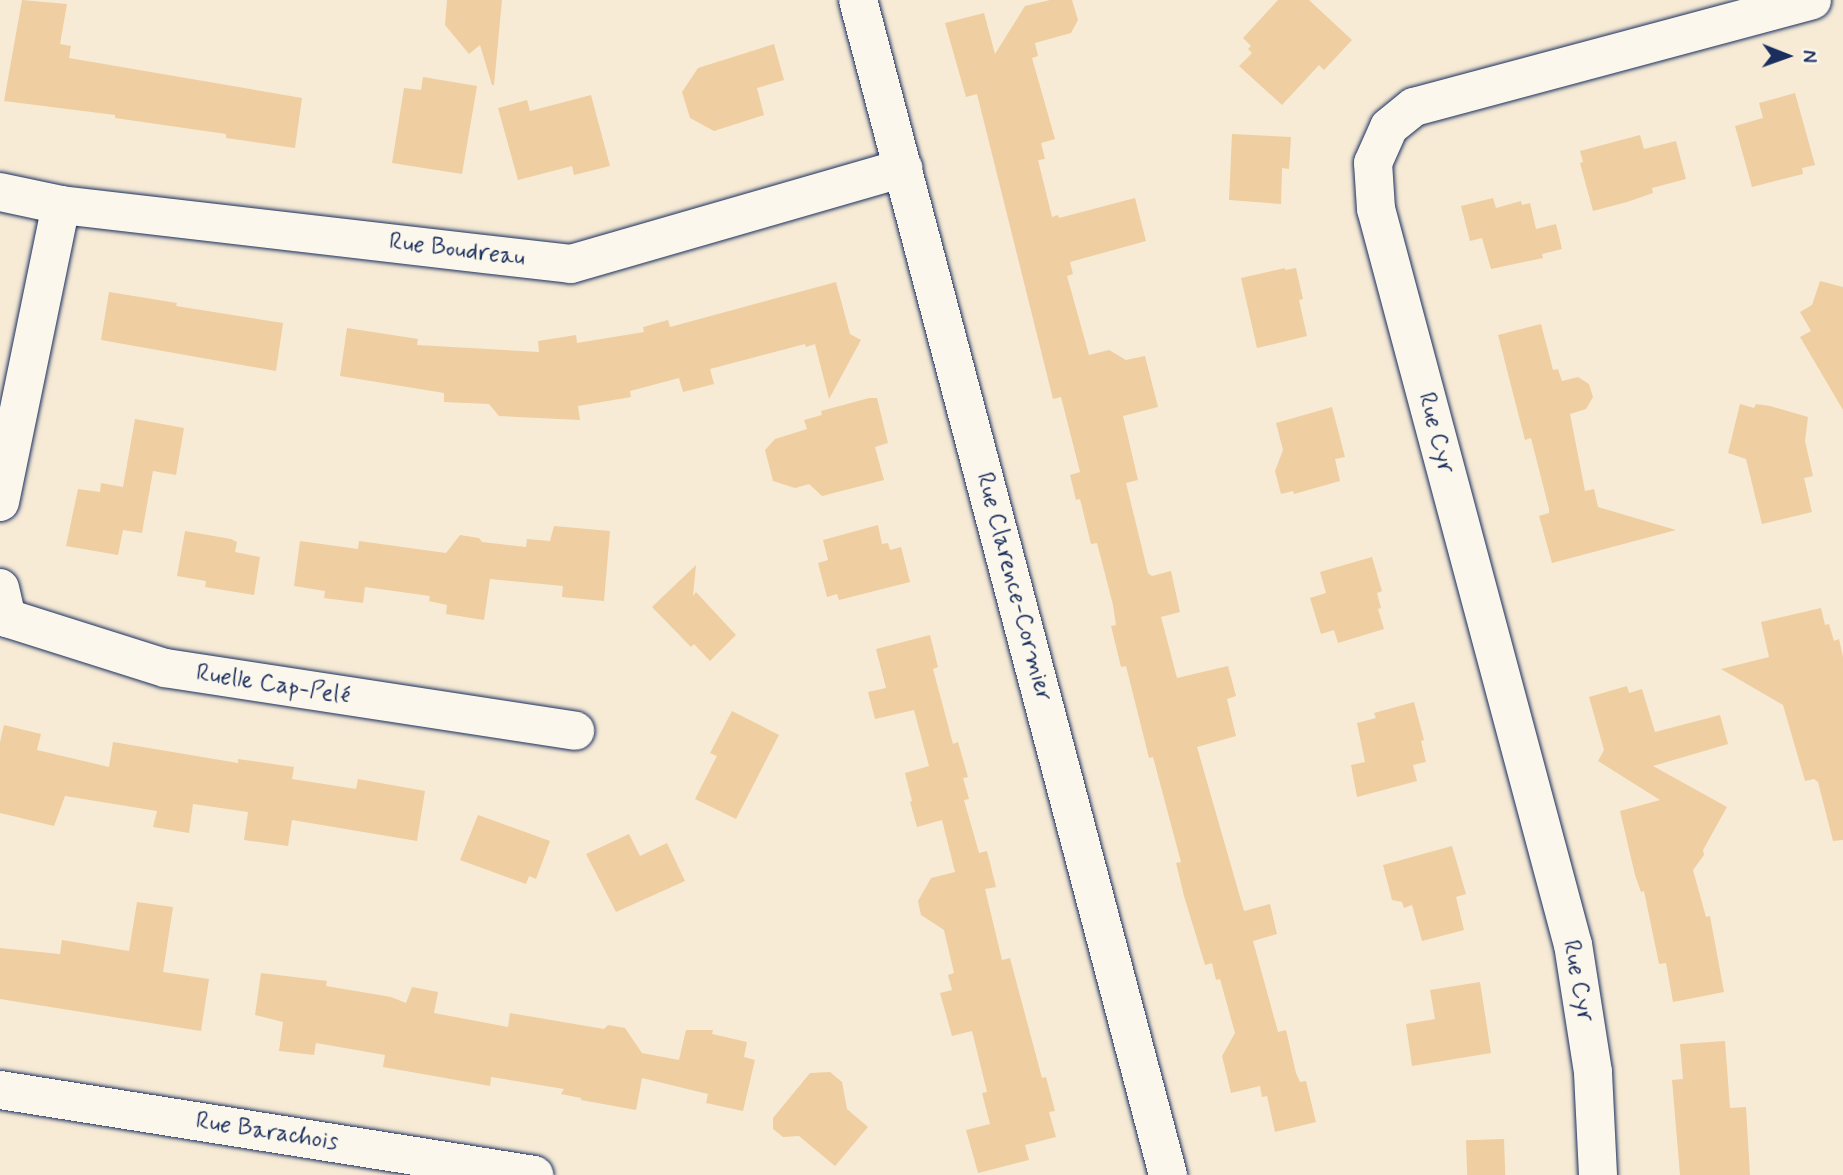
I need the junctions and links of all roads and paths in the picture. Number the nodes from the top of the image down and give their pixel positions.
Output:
1 (858, 0) edge
2 (1812, 0) edge
3 (903, 167) junction
4 (0, 192) edge
5 (61, 205) junction
6 (0, 502) edge
7 (0, 587) edge
8 (575, 732) dead end
9 (0, 1090) edge
10 (534, 1175) edge
11 (1168, 1175) edge
12 (1598, 1175) edge

1 - 3 street, Rue Clarence-Cormier
2 - 12 street, Rue Cyr
3 - 5 street, Rue Boudreau
3 - 11 street, Rue Clarence-Cormier
4 - 5 street, Rue Boudreau
5 - 6 street
7 - 8 street, Ruelle Cap-Pelé
9 - 10 street, Rue Barachois

